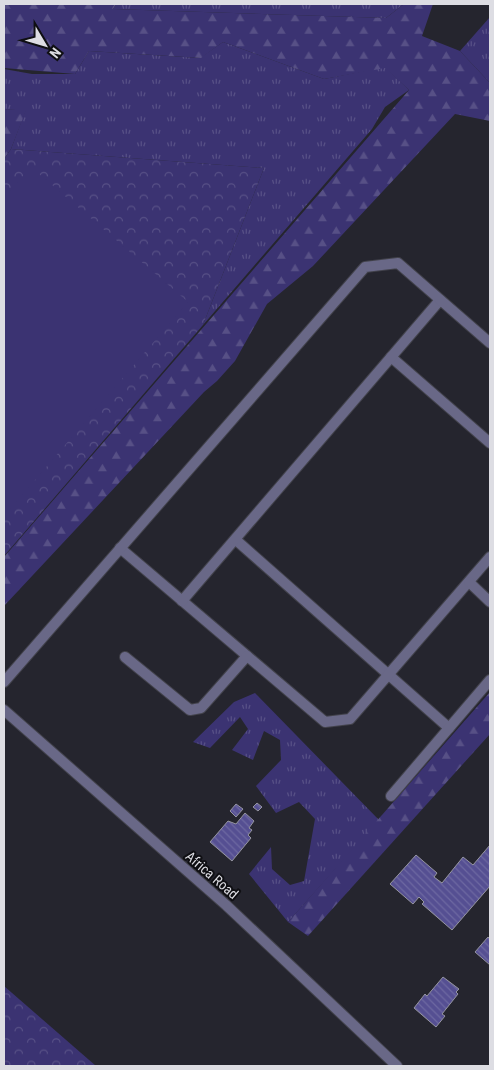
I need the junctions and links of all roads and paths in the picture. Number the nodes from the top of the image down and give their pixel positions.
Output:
1 (440, 300) junction
2 (490, 343) edge
3 (391, 357) junction
4 (490, 443) edge
5 (236, 540) junction
6 (120, 548) junction
7 (490, 557) edge
8 (468, 582) junction
9 (182, 601) junction
10 (490, 602) edge
11 (247, 656) junction
12 (125, 657) dead end
13 (389, 675) junction
14 (490, 680) edge
15 (4, 682) edge
16 (4, 710) edge
17 (449, 728) junction
18 (391, 796) dead end
19 (397, 1066) edge

1 - 2 street
1 - 3 street
1 - 6 street
3 - 4 street
3 - 5 street
5 - 9 street
5 - 13 street
6 - 9 street
6 - 15 street
7 - 8 street
8 - 10 street
8 - 13 street
9 - 11 street
11 - 12 street
11 - 13 street
13 - 17 street
14 - 17 street
16 - 19 street, Africa Road
17 - 18 street

